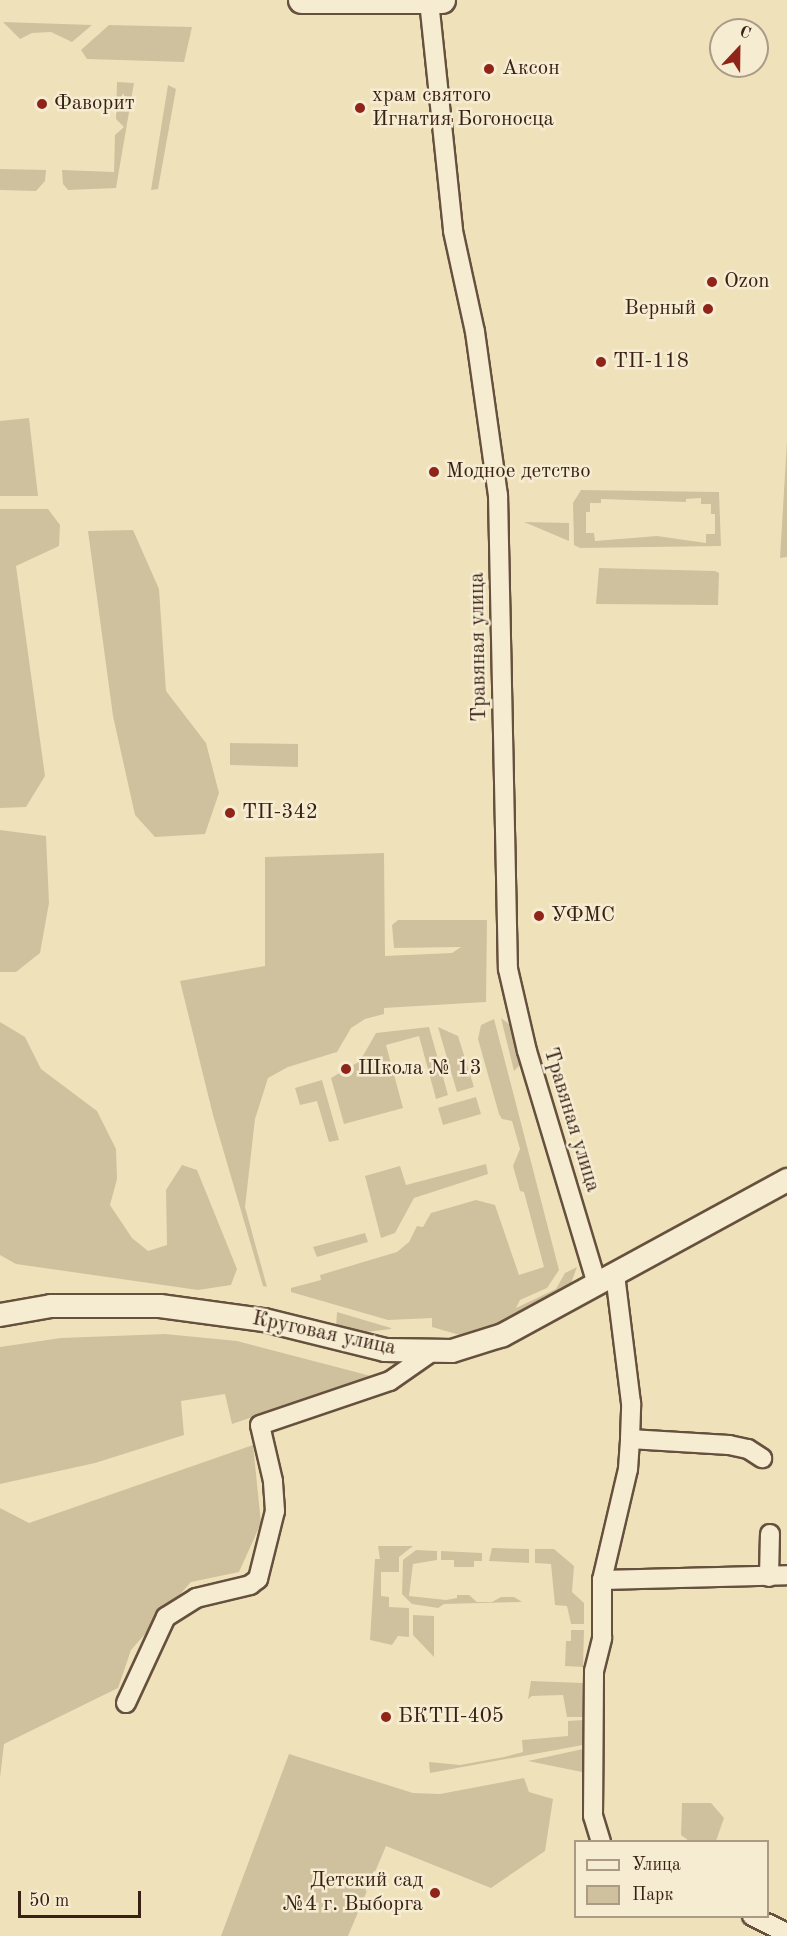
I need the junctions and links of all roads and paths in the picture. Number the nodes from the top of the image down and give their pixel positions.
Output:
1 (302, 0) edge
2 (435, 1) edge
3 (787, 1180) edge
4 (606, 1280) junction
5 (0, 1315) edge
6 (430, 1353) junction
7 (630, 1439) junction
8 (762, 1458) dead end
9 (770, 1534) dead end
10 (778, 1576) edge
11 (602, 1581) junction
12 (126, 1703) dead end
13 (600, 1839) edge
14 (754, 1918) edge
15 (787, 1933) edge

1 - 2 main road
2 - 4 street, Травяная улица
3 - 4 street, Круговая улица
4 - 6 street, Круговая улица
4 - 7 street, Травяная улица
5 - 6 street, Круговая улица
6 - 12 street
7 - 8 street
7 - 11 street, Травяная улица
9 - 10 street
10 - 11 street
11 - 13 street, Травяная улица
14 - 15 street

